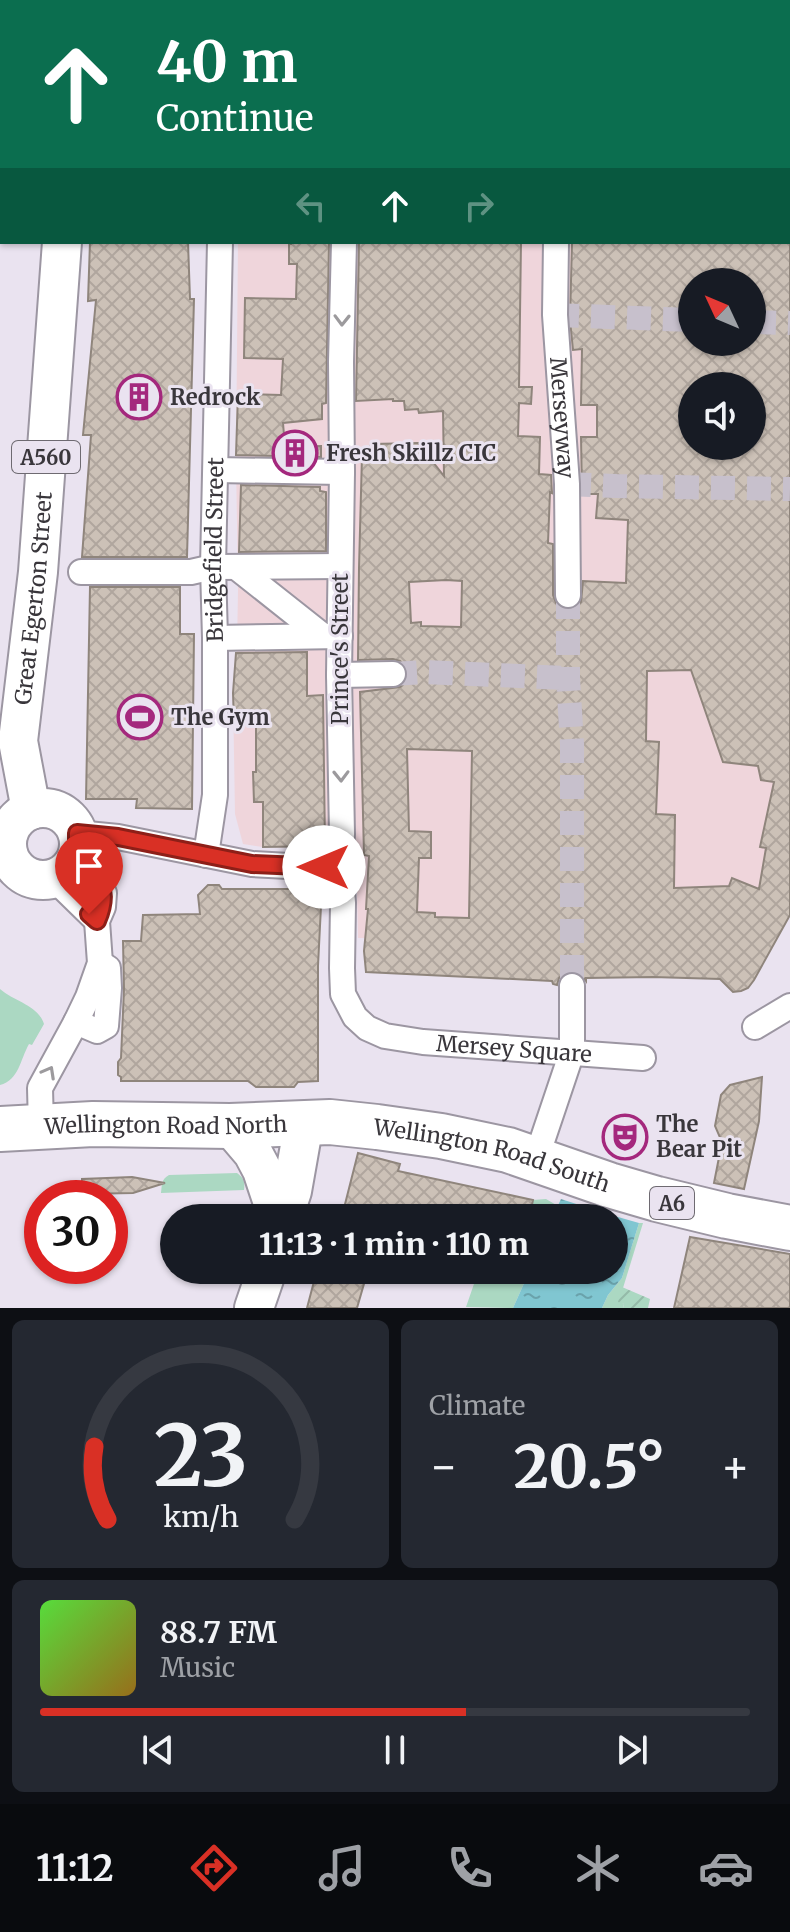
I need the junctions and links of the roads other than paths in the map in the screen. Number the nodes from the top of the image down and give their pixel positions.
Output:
1 (62, 244) edge
2 (220, 244) edge
3 (344, 244) edge
4 (556, 244) edge
5 (216, 470) junction
6 (342, 472) junction
7 (340, 566) junction
8 (224, 567) junction
9 (81, 572) dead end
10 (568, 595) tunnel mouth
11 (332, 636) junction
12 (215, 638) junction
13 (393, 674) tunnel mouth
14 (339, 675) junction
15 (31, 810) junction
16 (69, 855) junction
17 (206, 855) junction
18 (340, 866) junction
19 (6, 873) edge
20 (97, 921) junction
21 (572, 986) tunnel mouth
22 (790, 1006) edge
23 (755, 1027) dead end
24 (385, 1036) joint
25 (572, 1052) junction
26 (643, 1058) dead end
27 (317, 1122) junction
28 (230, 1126) junction
29 (21, 1128) edge
30 (546, 1162) junction
31 (275, 1204) edge
32 (287, 1204) edge
33 (790, 1228) edge
34 (262, 1284) edge
35 (254, 1308) edge

1 - 15 main road, Great Egerton Street / A560
2 - 5 street, Bridgefield Street
3 -> 6 street, Prince's Street
4 - 10 street, Merseyway
5 - 6 street
5 - 8 street, Bridgefield Street
6 - 7 street, Prince's Street
7 - 8 street
7 - 11 street, Prince's Street
8 - 9 street
8 - 11 street
8 - 12 street, Bridgefield Street
11 - 12 street
11 - 14 street, Prince's Street
12 - 17 street, Bridgefield Street
13 - 14 street
14 -> 18 street, Prince's Street
15 - 16 main road
15 - 19 main road
16 - 17 street
16 - 19 main road
16 - 20 street
16 - 20 street
17 - 18 street
18 - 24 street, Prince's Street
29 -> 20 street
21 - 25 street
22 - 23 street
24 - 25 street, Mersey Square
25 - 26 street, Mersey Square
25 - 30 street
27 - 28 highway, Wellington Road North / A6
27 - 30 highway, Wellington Road South / A6
27 - 32 main road
28 - 29 highway, Wellington Road North / A6
28 - 31 main road
30 - 33 highway, Wellington Road South / A6
34 - 35 main road

